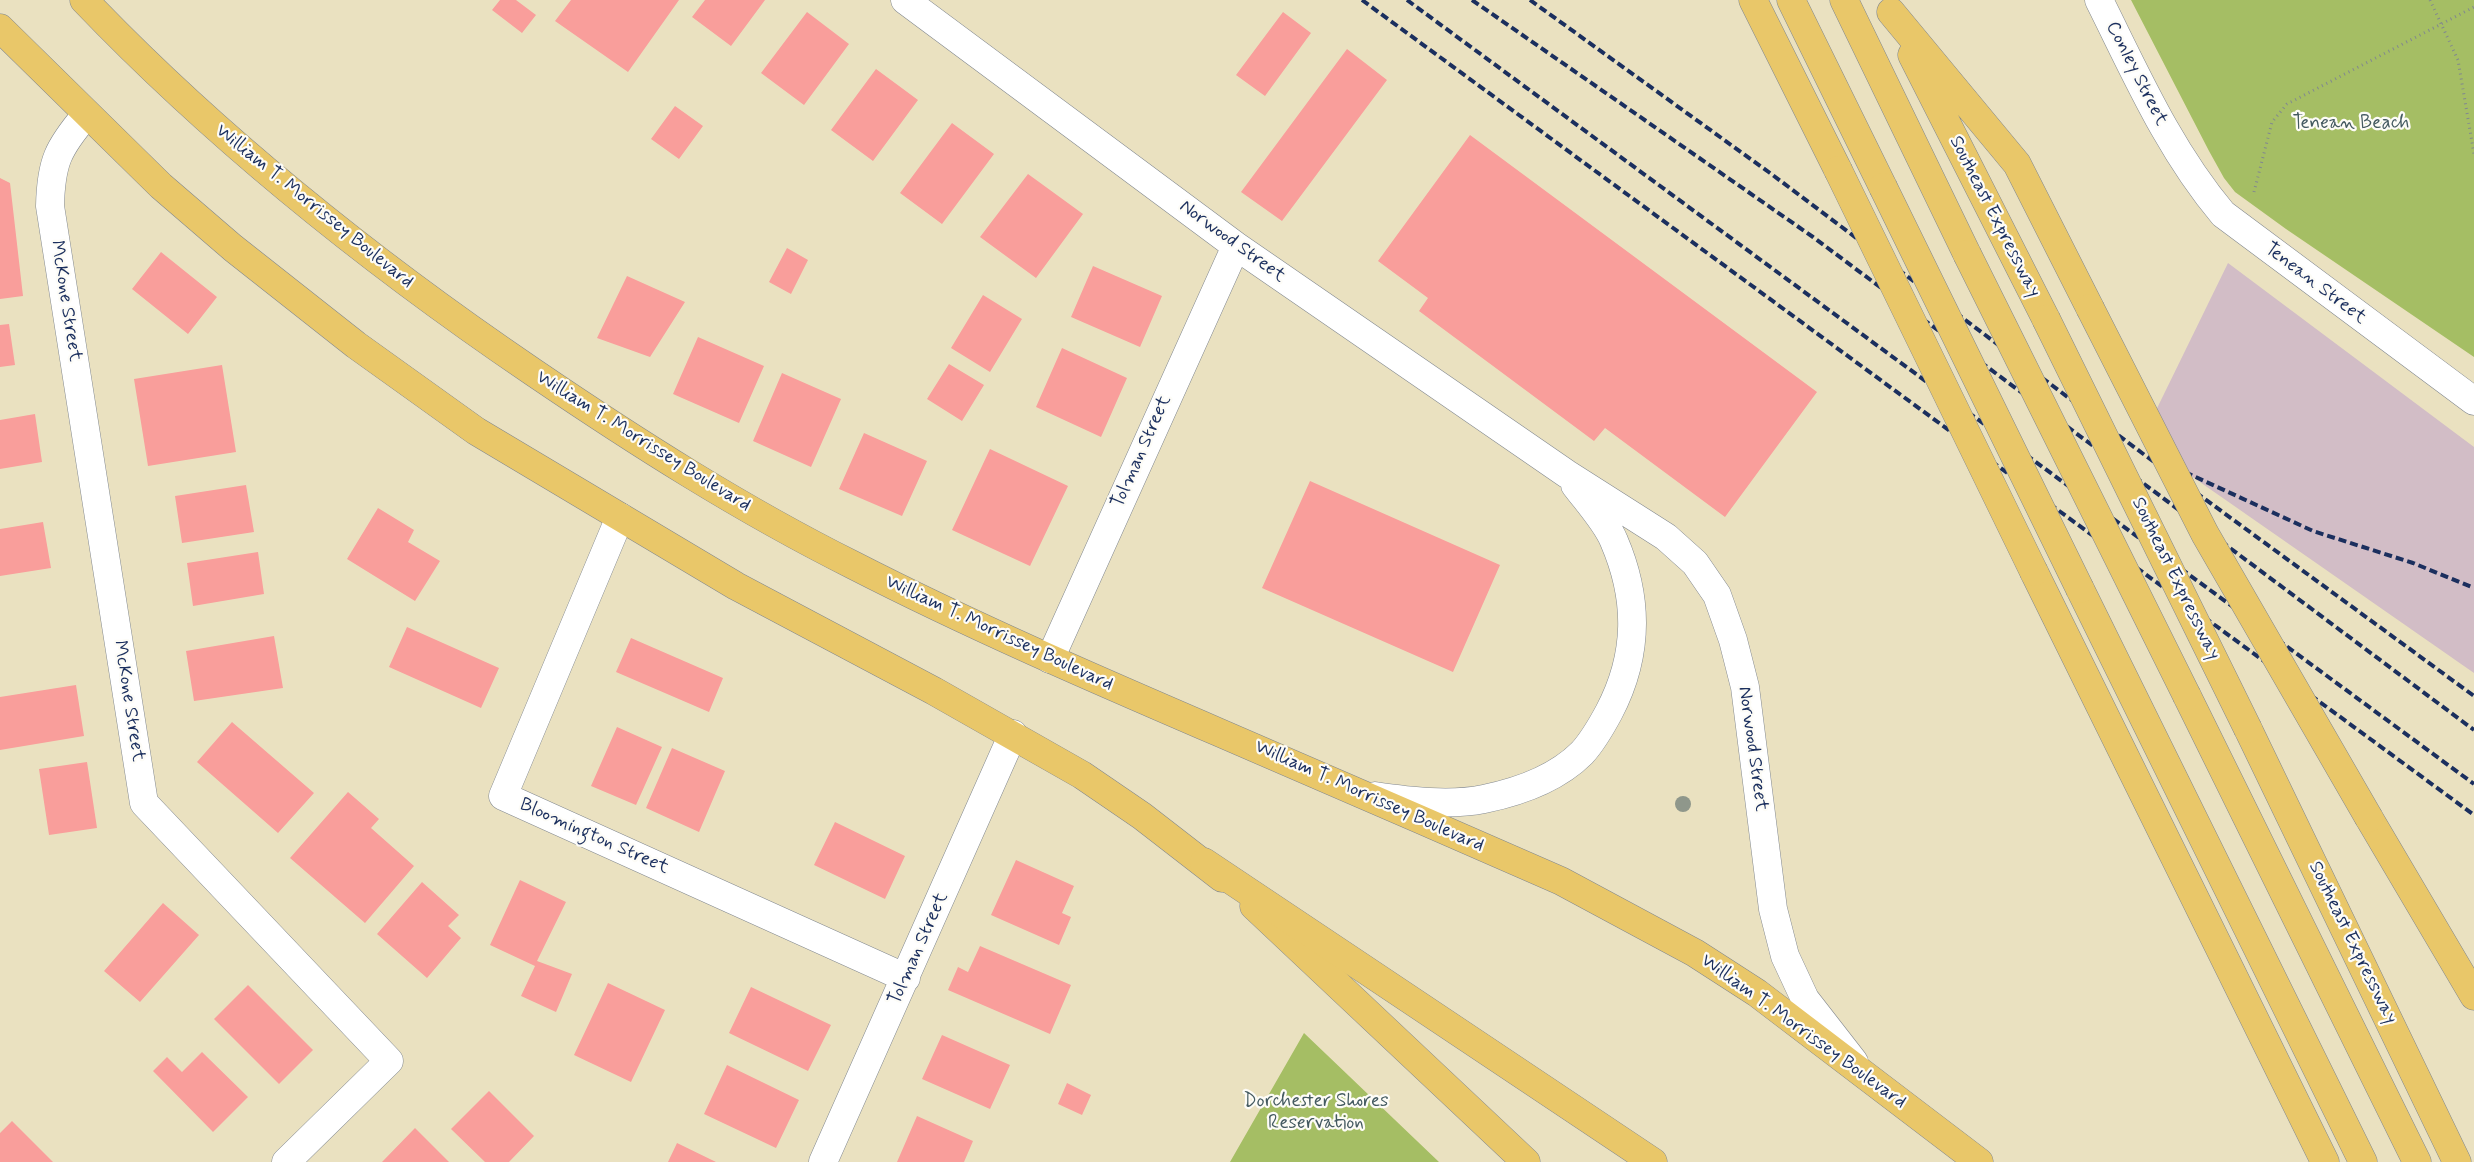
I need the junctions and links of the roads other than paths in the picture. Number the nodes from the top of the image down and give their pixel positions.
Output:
1 (84, 0) edge
2 (905, 0) edge
3 (1753, 0) edge
4 (1790, 0) edge
5 (1844, 0) edge
6 (2099, 0) edge
7 (1888, 6) edge
8 (0, 28) edge
9 (86, 114) junction
10 (2174, 148) joint
11 (1236, 246) junction
12 (2474, 401) edge
13 (1567, 474) junction
14 (620, 517) junction
15 (1050, 659) junction
16 (1013, 734) junction
17 (1360, 793) junction
18 (1204, 862) junction
19 (906, 978) junction
20 (2474, 996) edge
21 (1865, 1075) junction
22 (286, 1162) edge
23 (823, 1162) edge
24 (1526, 1162) edge
25 (1653, 1162) edge
26 (1980, 1162) edge
27 (2325, 1162) edge
28 (2363, 1162) edge
29 (2417, 1162) edge
30 (2457, 1162) edge

1 - 15 main road, William T. Morrissey Boulevard
2 - 11 street, Norwood Street
3 - 27 main road, bridge
4 - 28 main road, bridge
5 - 29 main road, bridge
6 - 10 street, Conley Street
7 - 20 main road, bridge
7 - 30 main road, Southeast Expressway, bridge
8 - 9 main road
9 - 14 main road
9 - 22 street, McKone Street
10 - 12 street, Tenean Street
11 - 13 street, Norwood Street
11 - 15 street, Tolman Street
13 - 17 street, Norwood Street
13 - 21 street, Norwood Street
14 - 16 main road
14 - 19 street, Bloomington Street
15 - 17 main road, William T. Morrissey Boulevard
16 - 18 main road
16 - 19 street, Tolman Street
17 - 21 main road, William T. Morrissey Boulevard
18 - 24 main road
18 - 25 main road
19 - 23 street, Tolman Street
21 - 26 main road, William T. Morrissey Boulevard

